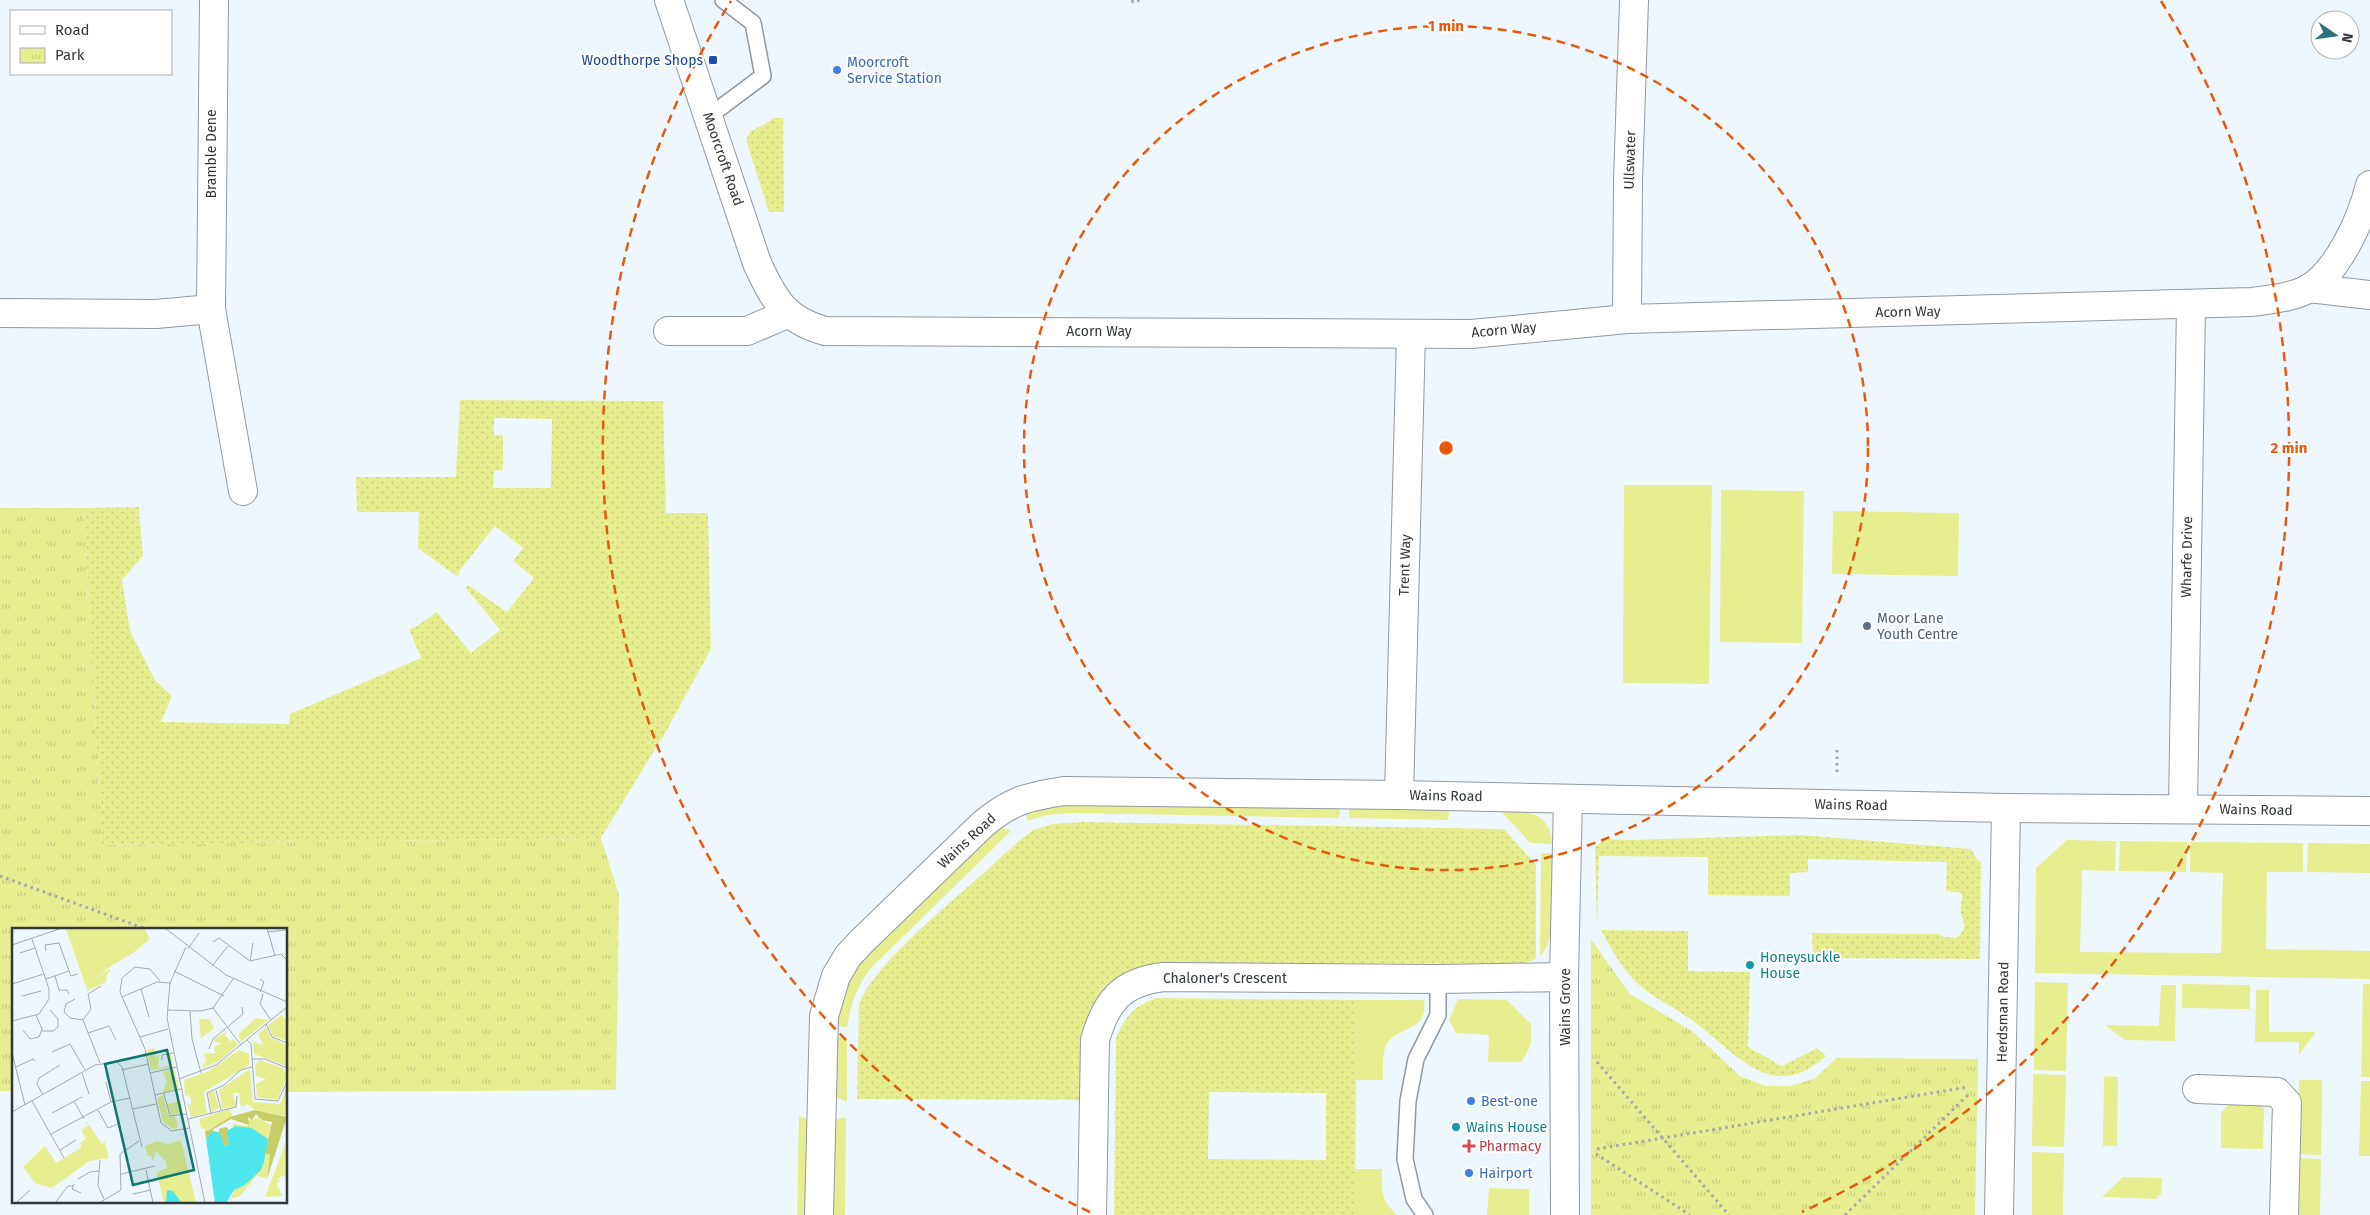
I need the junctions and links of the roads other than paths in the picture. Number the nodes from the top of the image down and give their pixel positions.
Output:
1 (214, 0) edge
2 (669, 0) edge
3 (723, 0) edge
4 (1634, 0) edge
5 (708, 117) junction
6 (2370, 185) edge
7 (2309, 288) junction
8 (2370, 295) edge
9 (2191, 304) junction
10 (211, 309) junction
11 (0, 313) edge
12 (787, 314) junction
13 (1627, 319) junction
14 (668, 331) dead end
15 (1411, 334) junction
16 (243, 491) dead end
17 (1399, 795) junction
18 (1568, 799) junction
19 (2006, 808) junction
20 (2183, 809) junction
21 (2370, 811) edge
22 (1564, 977) junction
23 (1438, 979) junction
24 (2197, 1088) dead end
25 (819, 1215) edge
26 (1092, 1215) edge
27 (1425, 1215) edge
28 (1565, 1215) edge
29 (1999, 1215) edge
30 (2284, 1215) edge

1 - 10 street, Bramble Dene
2 - 5 street, Moorcroft Road
3 - 5 lane
4 - 13 street, Ullswater
5 - 12 street, Moorcroft Road
6 - 7 street, Acorn Way
7 - 8 street
7 - 9 street, Acorn Way
9 - 13 street, Acorn Way
9 - 20 street, Wharfe Drive
10 - 11 street
10 - 16 street, Bramble Dene
12 - 14 street
12 - 15 street, Acorn Way
13 - 15 street, Acorn Way
15 - 17 street, Trent Way
17 - 18 street, Wains Road
17 - 25 street, Wains Road
18 - 19 street, Wains Road
18 - 22 street, Wains Grove
19 - 20 street, Wains Road
19 - 29 street, Herdsman Road
20 - 21 street, Wains Road
22 - 23 street, Chaloner's Crescent
22 - 28 street, Wains Grove
23 - 26 street, Chaloner's Crescent
23 - 27 lane
24 - 30 street

